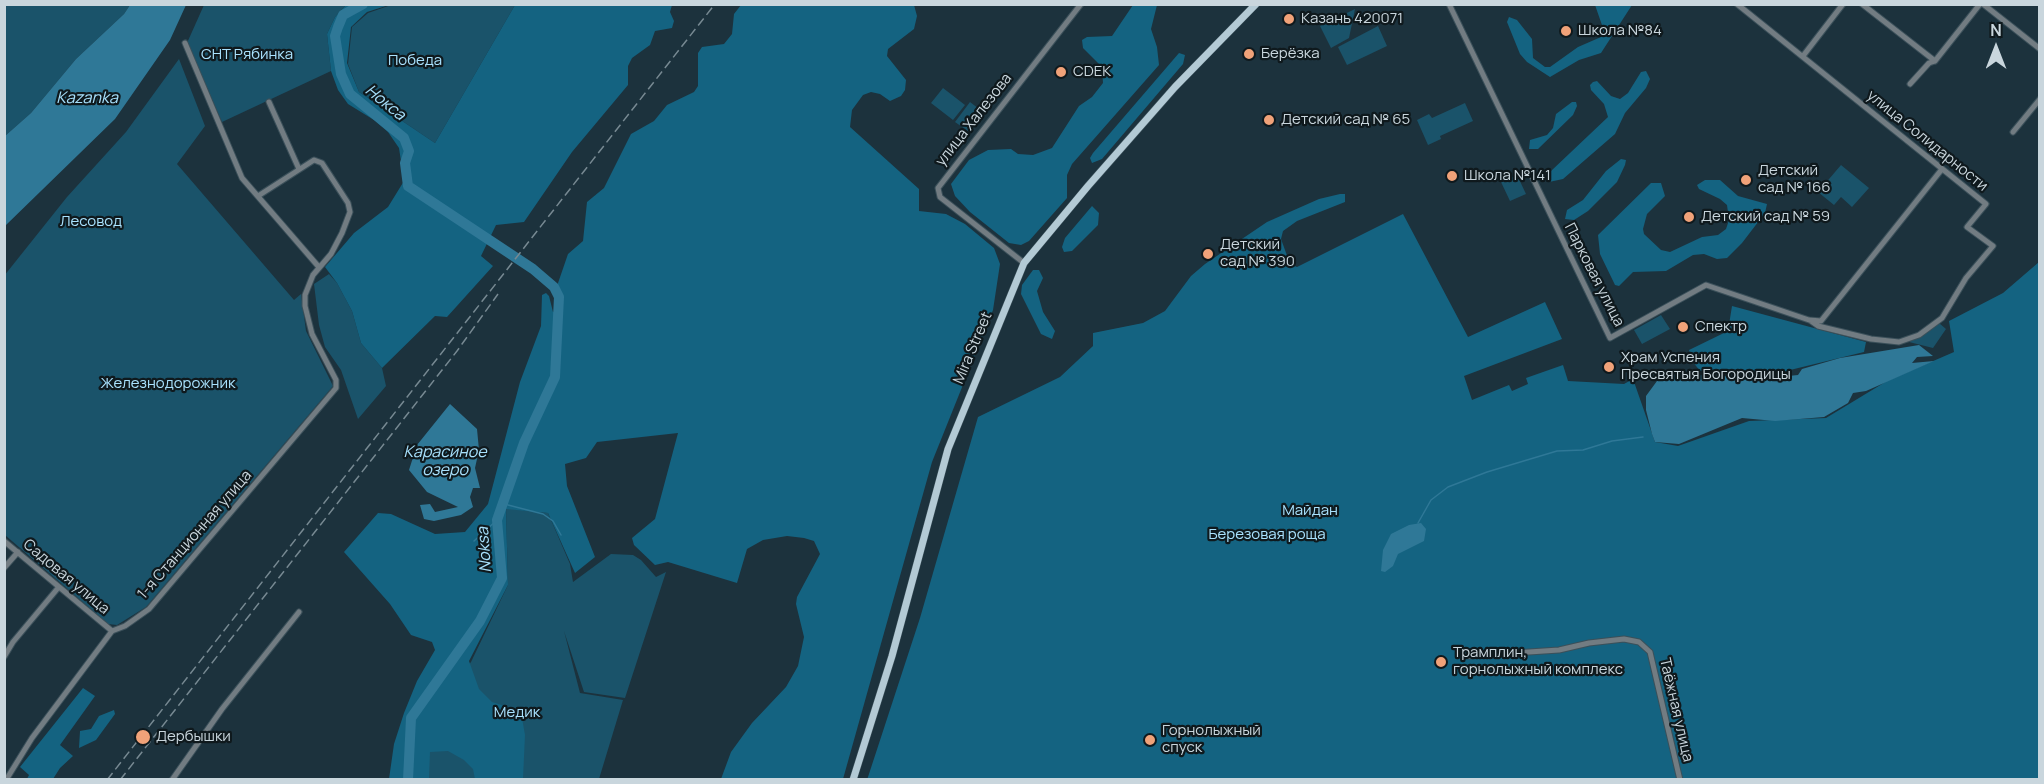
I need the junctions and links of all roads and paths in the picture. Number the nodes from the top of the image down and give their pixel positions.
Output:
1 (1081, 4) edge
2 (1256, 4) edge
3 (1449, 4) edge
4 (1737, 4) edge
5 (1843, 4) edge
6 (1862, 4) edge
7 (1982, 4) edge
8 (185, 43) dead end
9 (2040, 49) edge
10 (1803, 56) junction
11 (1935, 61) junction
12 (1910, 84) dead end
13 (2040, 99) edge
14 (269, 102) dead end
15 (2013, 132) dead end
16 (299, 169) junction
17 (1942, 169) junction
18 (258, 196) junction
19 (1024, 263) junction
20 (318, 266) junction
21 (1809, 320) junction
22 (4, 541) edge
23 (18, 552) junction
24 (4, 568) edge
25 (58, 588) junction
26 (299, 612) dead end
27 (112, 631) junction
28 (1468, 656) dead end
29 (4, 657) edge
30 (6, 780) edge
31 (172, 780) edge
32 (853, 780) edge
33 (1680, 780) edge

1 - 19 street, улица Халезова
2 - 19 main road, Mira Street
3 - 21 street, Парковая улица
4 - 10 street, улица Солидарности
5 - 10 street
6 - 11 street
7 - 9 street
7 - 11 street
8 - 18 street
10 - 17 street, улица Солидарности
11 - 12 street
13 - 15 street
14 - 16 street
16 - 18 street
16 - 20 street
17 - 21 street
17 - 21 street, улица Солидарности
18 - 20 street
19 - 32 main road, Mira Street
20 - 27 street, 1-я Станционная улица
22 - 23 street, Садовая улица
23 - 24 street
23 - 25 street, Садовая улица
25 - 27 street, Садовая улица
25 - 29 street
26 - 31 street
27 - 30 street, 1-я Станционная улица
28 - 33 street, Таёжная улица

